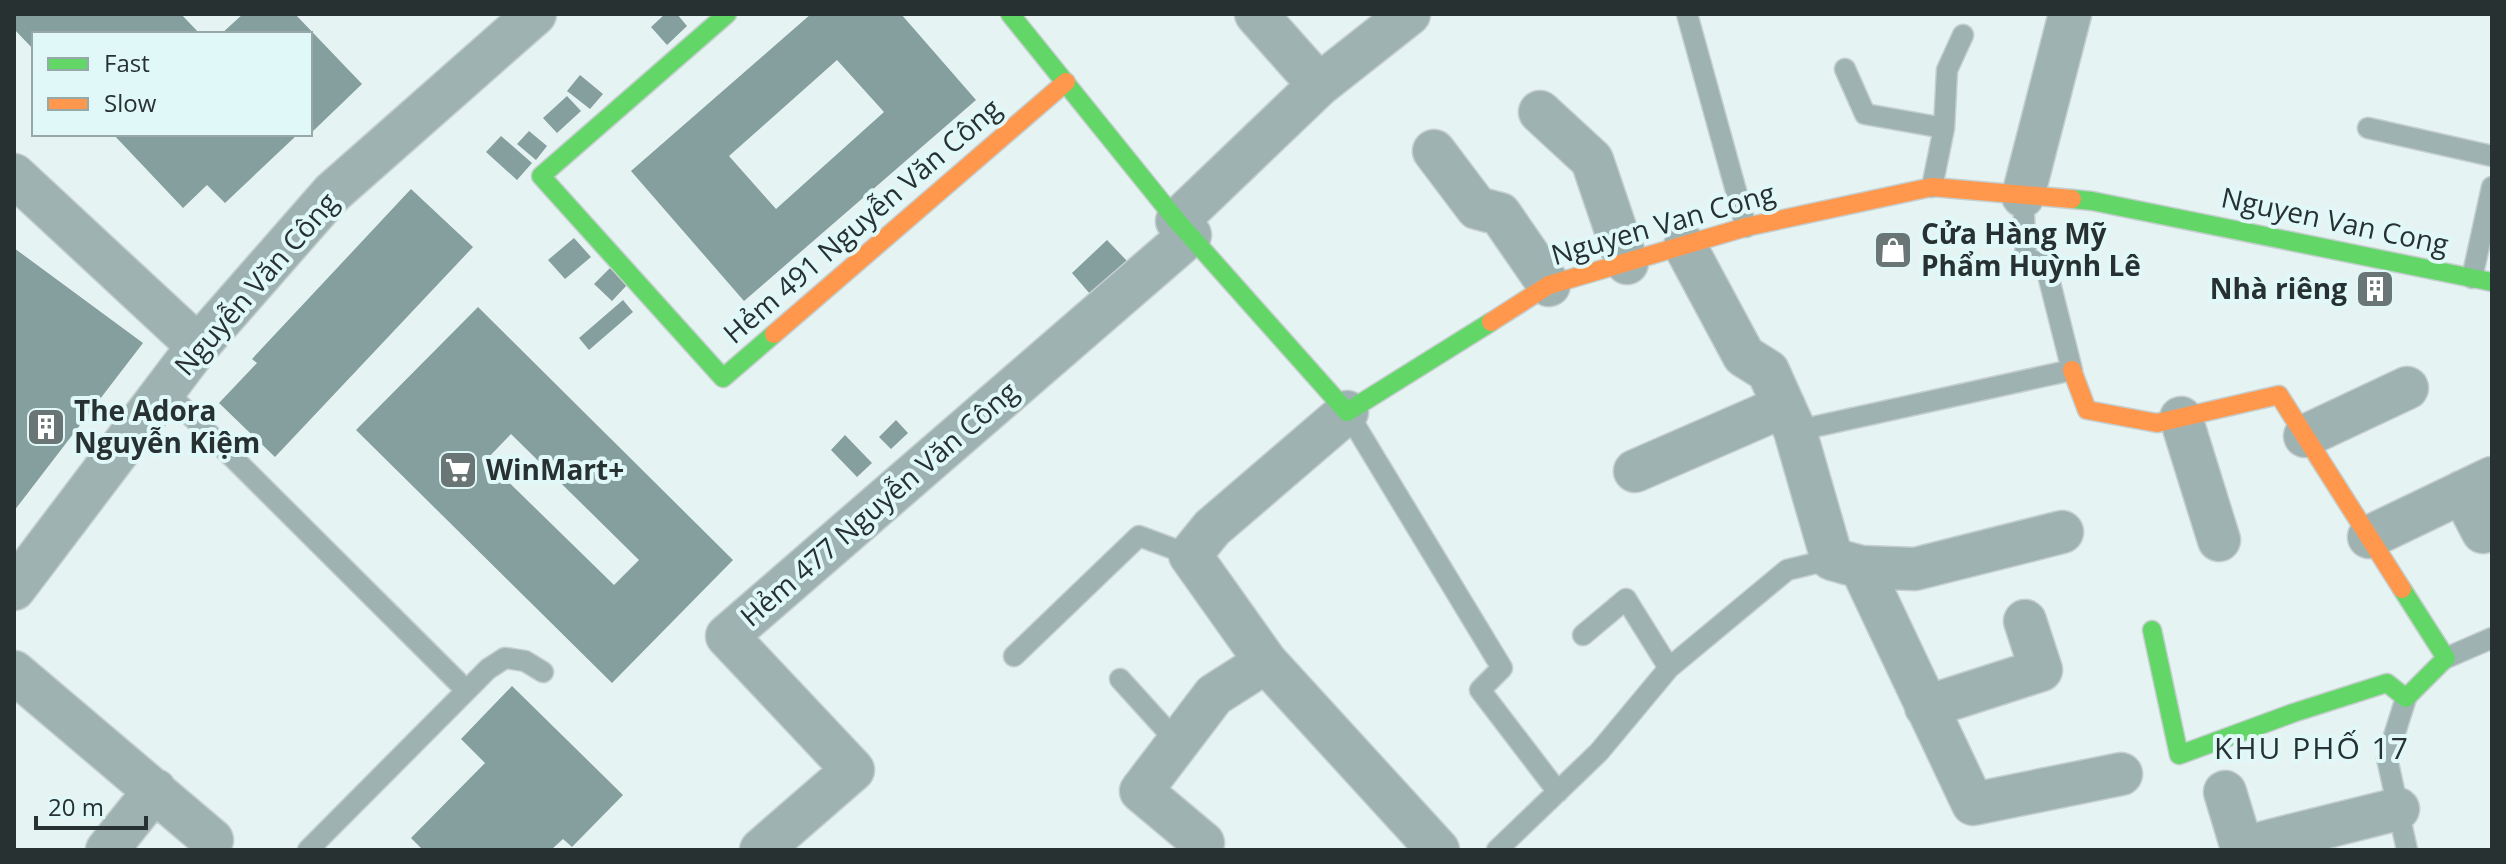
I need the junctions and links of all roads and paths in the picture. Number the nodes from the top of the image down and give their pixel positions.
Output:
1 (535, 14) edge
2 (727, 14) edge
3 (1010, 14) edge
4 (1256, 14) edge
5 (1409, 14) edge
6 (1687, 14) edge
7 (2070, 14) edge
8 (1963, 35) dead end
9 (1845, 69) dead end
10 (1066, 82) junction
11 (1319, 85) junction
12 (1540, 112) dead end
13 (1944, 128) junction
14 (2368, 128) dead end
15 (1434, 151) dead end
16 (2492, 156) edge
17 (14, 175) edge
18 (1932, 187) junction
19 (2492, 187) edge
20 (2023, 196) junction
21 (1746, 227) junction
22 (1184, 228) junction
23 (1685, 246) junction
24 (1627, 263) junction
25 (2482, 280) edge
26 (1549, 285) junction
27 (198, 346) junction
28 (2072, 370) junction
29 (2407, 388) dead end
30 (165, 390) junction
31 (1347, 412) junction
32 (2181, 418) junction
33 (1789, 419) junction
34 (2305, 436) junction
35 (1635, 471) dead end
36 (2477, 485) edge
37 (2062, 532) dead end
38 (2483, 532) dead end
39 (2369, 537) junction
40 (2219, 540) dead end
41 (1190, 555) junction
42 (1846, 563) junction
43 (14, 589) edge
44 (2025, 621) dead end
45 (2152, 630) dead end
46 (1583, 635) dead end
47 (2492, 638) edge
48 (1014, 656) dead end
49 (2446, 658) junction
50 (1266, 662) junction
51 (1669, 668) junction
52 (14, 672) edge
53 (543, 672) dead end
54 (1120, 679) dead end
55 (466, 690) junction
56 (2406, 698) junction
57 (1926, 707) junction
58 (1178, 743) junction
59 (2121, 774) dead end
60 (155, 790) junction
61 (1558, 792) junction
62 (2225, 792) dead end
63 (2398, 809) junction
64 (212, 840) dead end
65 (1204, 848) edge
66 (107, 850) edge
67 (308, 850) edge
68 (761, 850) edge
69 (1438, 850) edge
70 (1497, 850) edge
71 (2407, 850) edge

1 - 27 street, Nguyễn Văn Công
2 - 10 street, Hẻm 491 Nguyễn Văn Công
3 - 10 street
4 - 11 street
5 - 11 street
6 - 21 lane
7 - 20 street
8 - 13 lane
9 - 13 lane
10 - 22 street
11 - 22 street
12 - 24 street
13 - 18 lane
14 - 16 lane
15 - 26 street
17 - 27 street
18 - 20 street, Nguyen Van Cong
18 - 21 street, Nguyen Van Cong
19 - 25 lane
20 - 25 street, Nguyen Van Cong
20 - 28 lane
21 - 23 street, Nguyen Van Cong
22 - 31 street
22 - 68 street, Hẻm 477 Nguyễn Văn Công
23 - 24 street, Nguyen Van Cong
23 - 33 street
24 - 26 street, Nguyen Van Cong
26 - 31 street, Nguyen Van Cong
27 - 30 street, Nguyễn Văn Công
28 - 32 street
28 - 33 lane
29 - 34 street
30 - 43 street, Nguyễn Văn Công
30 - 55 lane
31 - 41 street
31 - 61 lane
32 - 34 street
32 - 40 street
33 - 35 street
33 - 42 street
34 - 39 street
36 - 38 street
36 - 39 street
37 - 42 street
39 - 49 street
41 - 48 lane
41 - 50 street
42 - 51 lane
42 - 57 street
44 - 57 street
45 - 56 street
46 - 51 lane
47 - 49 lane
49 - 56 street
50 - 58 street
50 - 69 street
51 - 61 lane
52 - 60 street
53 - 55 lane
54 - 58 lane
55 - 67 lane
56 - 63 lane
57 - 59 street
58 - 65 street
60 - 64 street
60 - 66 street
61 - 70 lane
62 - 63 street
63 - 71 lane

